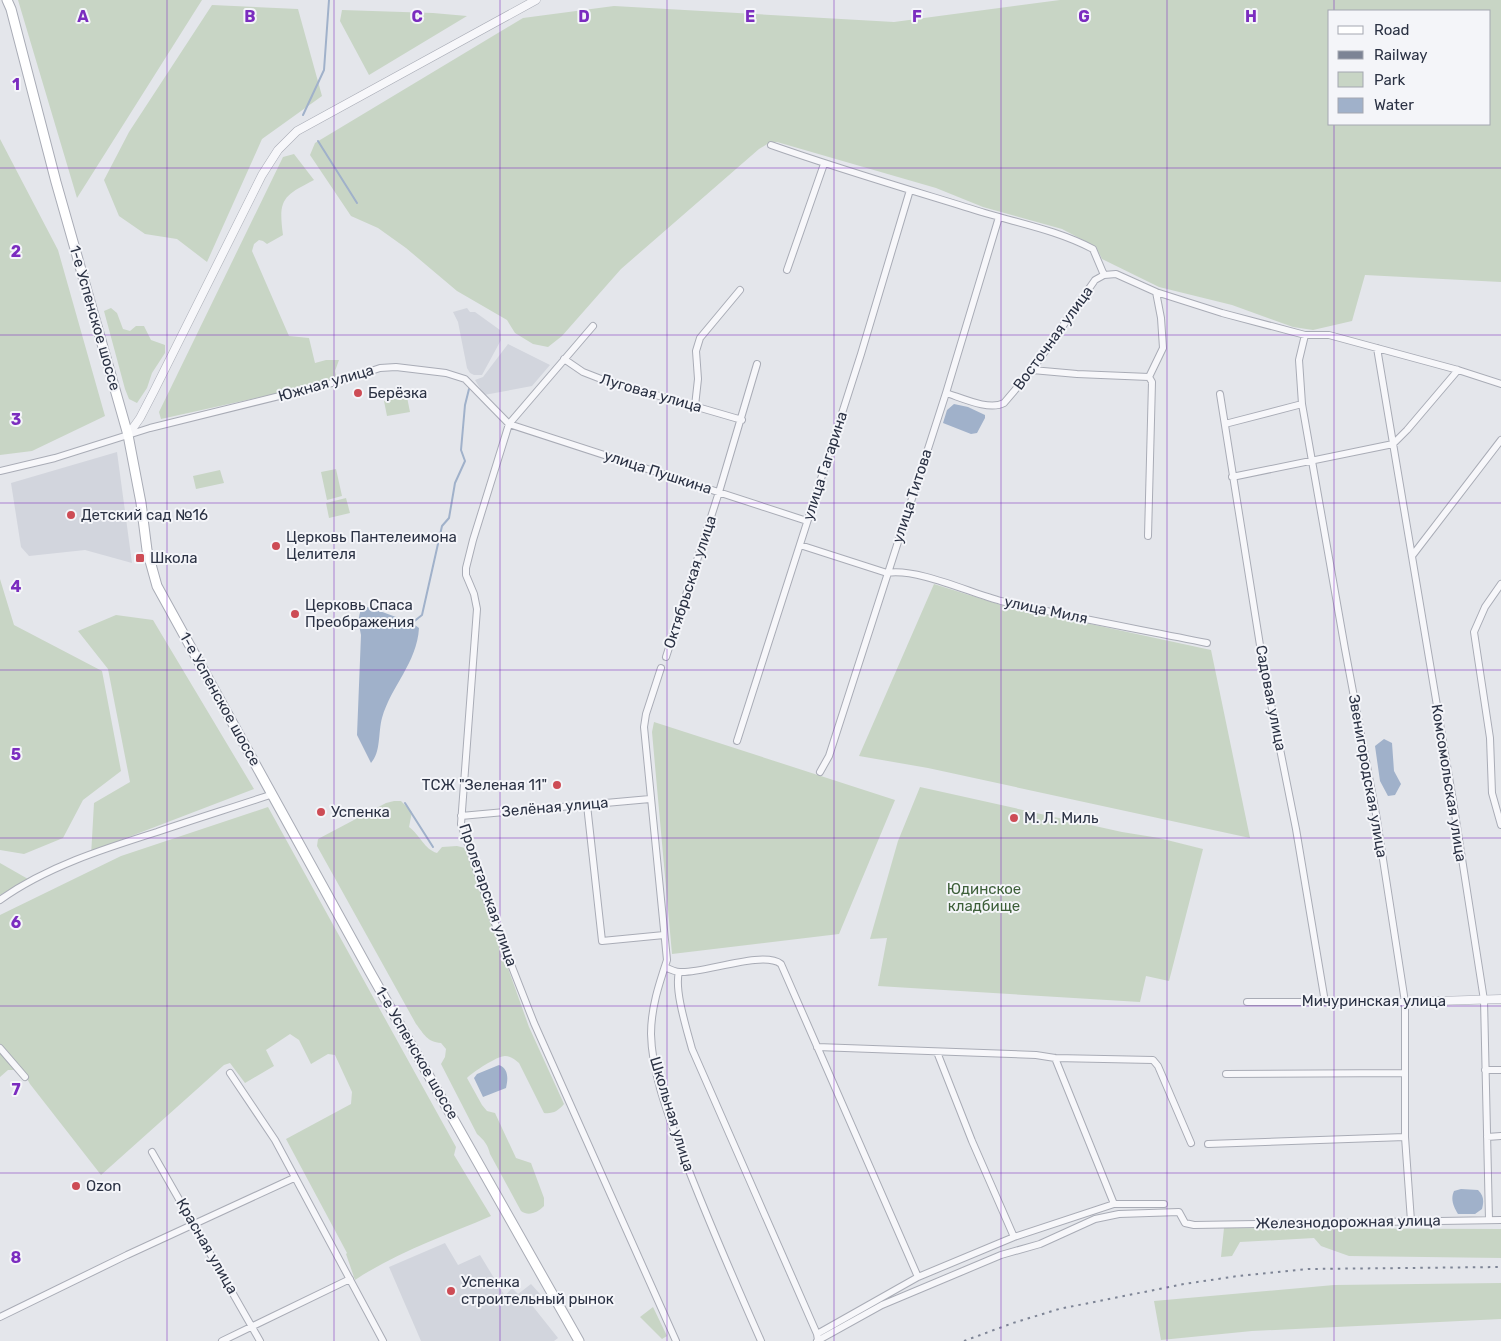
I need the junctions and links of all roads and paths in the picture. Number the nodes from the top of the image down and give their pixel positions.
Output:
1 (536, 0) edge
2 (529, 2) edge
3 (9, 3) edge
4 (771, 145) dead end
5 (824, 164) junction
6 (910, 190) junction
7 (999, 218) junction
8 (787, 270) dead end
9 (1104, 275) junction
10 (740, 290) dead end
11 (1156, 292) junction
12 (593, 326) dead end
13 (1306, 335) junction
14 (1377, 348) junction
15 (564, 359) junction
16 (757, 364) dead end
17 (1032, 370) junction
18 (1458, 370) junction
19 (1149, 377) junction
20 (1501, 384) edge
21 (946, 393) junction
22 (1220, 394) dead end
23 (1302, 404) junction
24 (695, 406) junction
25 (742, 420) junction
26 (509, 424) junction
27 (1225, 424) junction
28 (128, 435) junction
29 (1501, 440) edge
30 (1393, 444) junction
31 (1312, 461) junction
32 (0, 471) edge
33 (1232, 476) junction
34 (719, 492) junction
35 (807, 521) junction
36 (1148, 536) dead end
37 (800, 545) junction
38 (1412, 556) junction
39 (887, 573) junction
40 (1501, 584) edge
41 (1206, 643) dead end
42 (666, 657) dead end
43 (661, 668) dead end
44 (737, 741) dead end
45 (820, 772) dead end
46 (273, 794) junction
47 (650, 799) junction
48 (587, 805) junction
49 (461, 816) junction
50 (1501, 825) edge
51 (0, 900) edge
52 (664, 935) junction
53 (665, 967) junction
54 (679, 972) junction
55 (1484, 1000) junction
56 (1501, 1000) edge
57 (1247, 1002) dead end
58 (1325, 1002) junction
59 (1405, 1002) junction
60 (817, 1047) junction
61 (0, 1048) edge
62 (937, 1052) junction
63 (1056, 1058) junction
64 (1485, 1070) junction
65 (1501, 1070) edge
66 (230, 1073) dead end
67 (1405, 1073) junction
68 (1226, 1074) dead end
69 (25, 1077) dead end
70 (1501, 1136) edge
71 (1405, 1137) junction
72 (1487, 1137) junction
73 (1191, 1143) dead end
74 (1208, 1144) dead end
75 (152, 1152) dead end
76 (294, 1178) junction
77 (1114, 1204) junction
78 (1164, 1204) dead end
79 (1488, 1220) junction
80 (1501, 1220) edge
81 (1411, 1221) junction
82 (194, 1224) junction
83 (1014, 1237) junction
84 (918, 1277) junction
85 (350, 1279) junction
86 (0, 1316) edge
87 (252, 1327) junction
88 (817, 1338) edge
89 (222, 1341) edge
90 (260, 1341) edge
91 (383, 1341) edge
92 (579, 1341) edge
93 (676, 1341) edge
94 (761, 1341) edge

1 - 2 street
2 - 28 street
3 - 28 main road, 1-е Успенское шоссе
4 - 5 street
5 - 6 street
5 - 8 street
6 - 7 street
6 - 35 street, улица Гагарина
7 - 9 street
7 - 21 street, улица Титова
9 - 11 street
9 - 17 street, Восточная улица
10 - 24 street
11 - 13 street
11 - 19 street
12 - 15 street
13 - 14 street
13 - 23 street, Звенигородская улица
14 - 18 street
14 - 30 street, Комсомольская улица
15 - 24 street, Луговая улица
15 - 26 street
16 - 25 street, Октябрьская улица
17 - 19 street
17 - 21 street, Восточная улица
18 - 20 street
18 - 30 street
19 - 36 street
21 - 39 street, улица Титова
22 - 27 street, Садовая улица
23 - 27 street
23 - 31 street, Звенигородская улица
24 - 25 street, Луговая улица
25 - 34 street, Октябрьская улица
26 - 28 street, Южная улица
26 - 34 street, улица Пушкина
26 - 49 street, Пролетарская улица
27 - 33 street, Садовая улица
28 - 32 street, Южная улица
28 - 46 main road, 1-е Успенское шоссе
29 - 38 street
30 - 31 street
30 - 38 street, Комсомольская улица
31 - 33 street
31 - 59 street, Звенигородская улица
33 - 58 street, Садовая улица
34 - 35 street, улица Пушкина
34 - 42 street, Октябрьская улица
35 - 37 street, улица Гагарина
37 - 39 street
37 - 44 street, улица Гагарина
38 - 55 street, Комсомольская улица
39 - 41 street, улица Миля
39 - 45 street, улица Титова
40 - 50 street
43 - 47 street, Школьная улица
46 - 51 street
46 - 92 main road, 1-е Успенское шоссе
47 - 48 street, Зелёная улица
47 - 52 street, Школьная улица
48 - 49 street, Зелёная улица
48 - 52 street
49 - 93 street, Пролетарская улица
52 - 53 street, Школьная улица
53 - 54 street
53 - 94 street, Школьная улица
54 - 60 street
54 - 88 street
55 - 56 street, Мичуринская улица
55 - 59 street, Мичуринская улица
55 - 64 street, Комсомольская улица
57 - 58 street, Мичуринская улица
58 - 59 street, Мичуринская улица
59 - 67 street, Звенигородская улица
60 - 62 street
60 - 84 street
61 - 69 street
62 - 63 street
62 - 83 street
63 - 73 street
63 - 77 street
64 - 65 street
64 - 72 street, Комсомольская улица
66 - 76 street
67 - 68 street
67 - 71 street, Звенигородская улица
70 - 72 street
71 - 74 street
71 - 81 street, Звенигородская улица
72 - 79 street, Комсомольская улица
75 - 82 street, Красная улица
76 - 82 street
76 - 85 street
77 - 78 street
77 - 83 street
79 - 80 street, Железнодорожная улица
79 - 81 street, Железнодорожная улица
81 - 88 street, Железнодорожная улица
82 - 86 street
82 - 87 street, Красная улица
83 - 84 street
84 - 88 street
85 - 87 street
85 - 91 street
87 - 89 street
87 - 90 street, Красная улица

